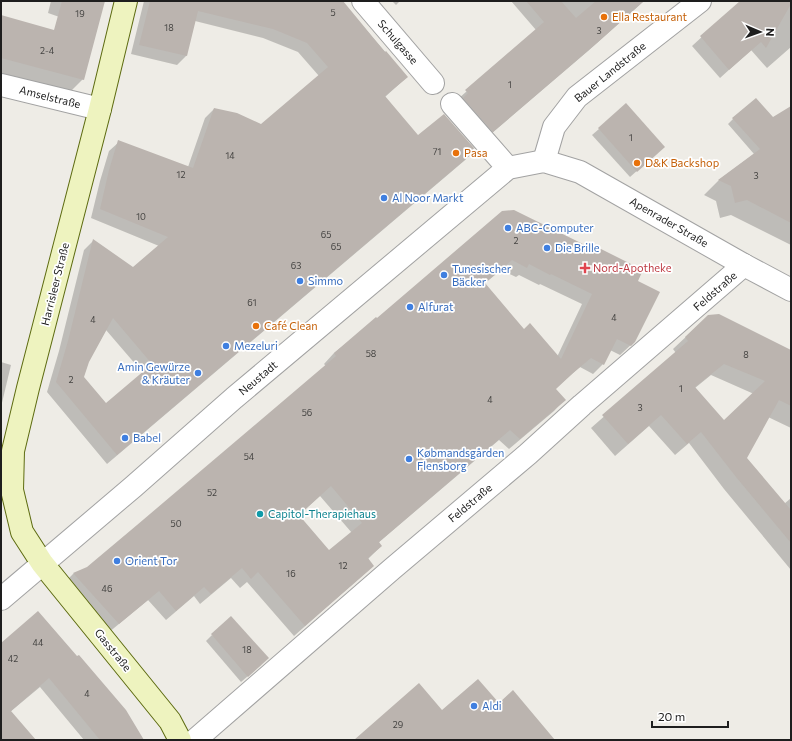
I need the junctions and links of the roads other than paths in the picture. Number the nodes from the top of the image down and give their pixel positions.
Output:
1 (126, 1) edge
2 (363, 1) edge
3 (700, 1) edge
4 (433, 83) dead end
5 (1, 85) edge
6 (452, 104) dead end
7 (100, 109) junction
8 (544, 161) junction
9 (508, 168) junction
10 (744, 265) junction
11 (791, 290) edge
12 (42, 563) junction
13 (1, 599) edge
14 (180, 740) edge
15 (195, 740) edge

1 - 7 main road, Harrisleer Straße
2 - 4 street, Schulgasse
3 - 8 street, Bauer Landstraße
5 - 7 street, Amselstraße
6 - 9 street
7 - 12 main road, Harrisleer Straße
8 - 9 street, Neustadt
8 - 10 street, Apenrader Straße
9 - 12 street, Neustadt
10 - 11 street, Apenrader Straße
10 - 15 street, Feldstraße
12 - 13 street, Neustadt
12 - 14 main road, Gasstraße

